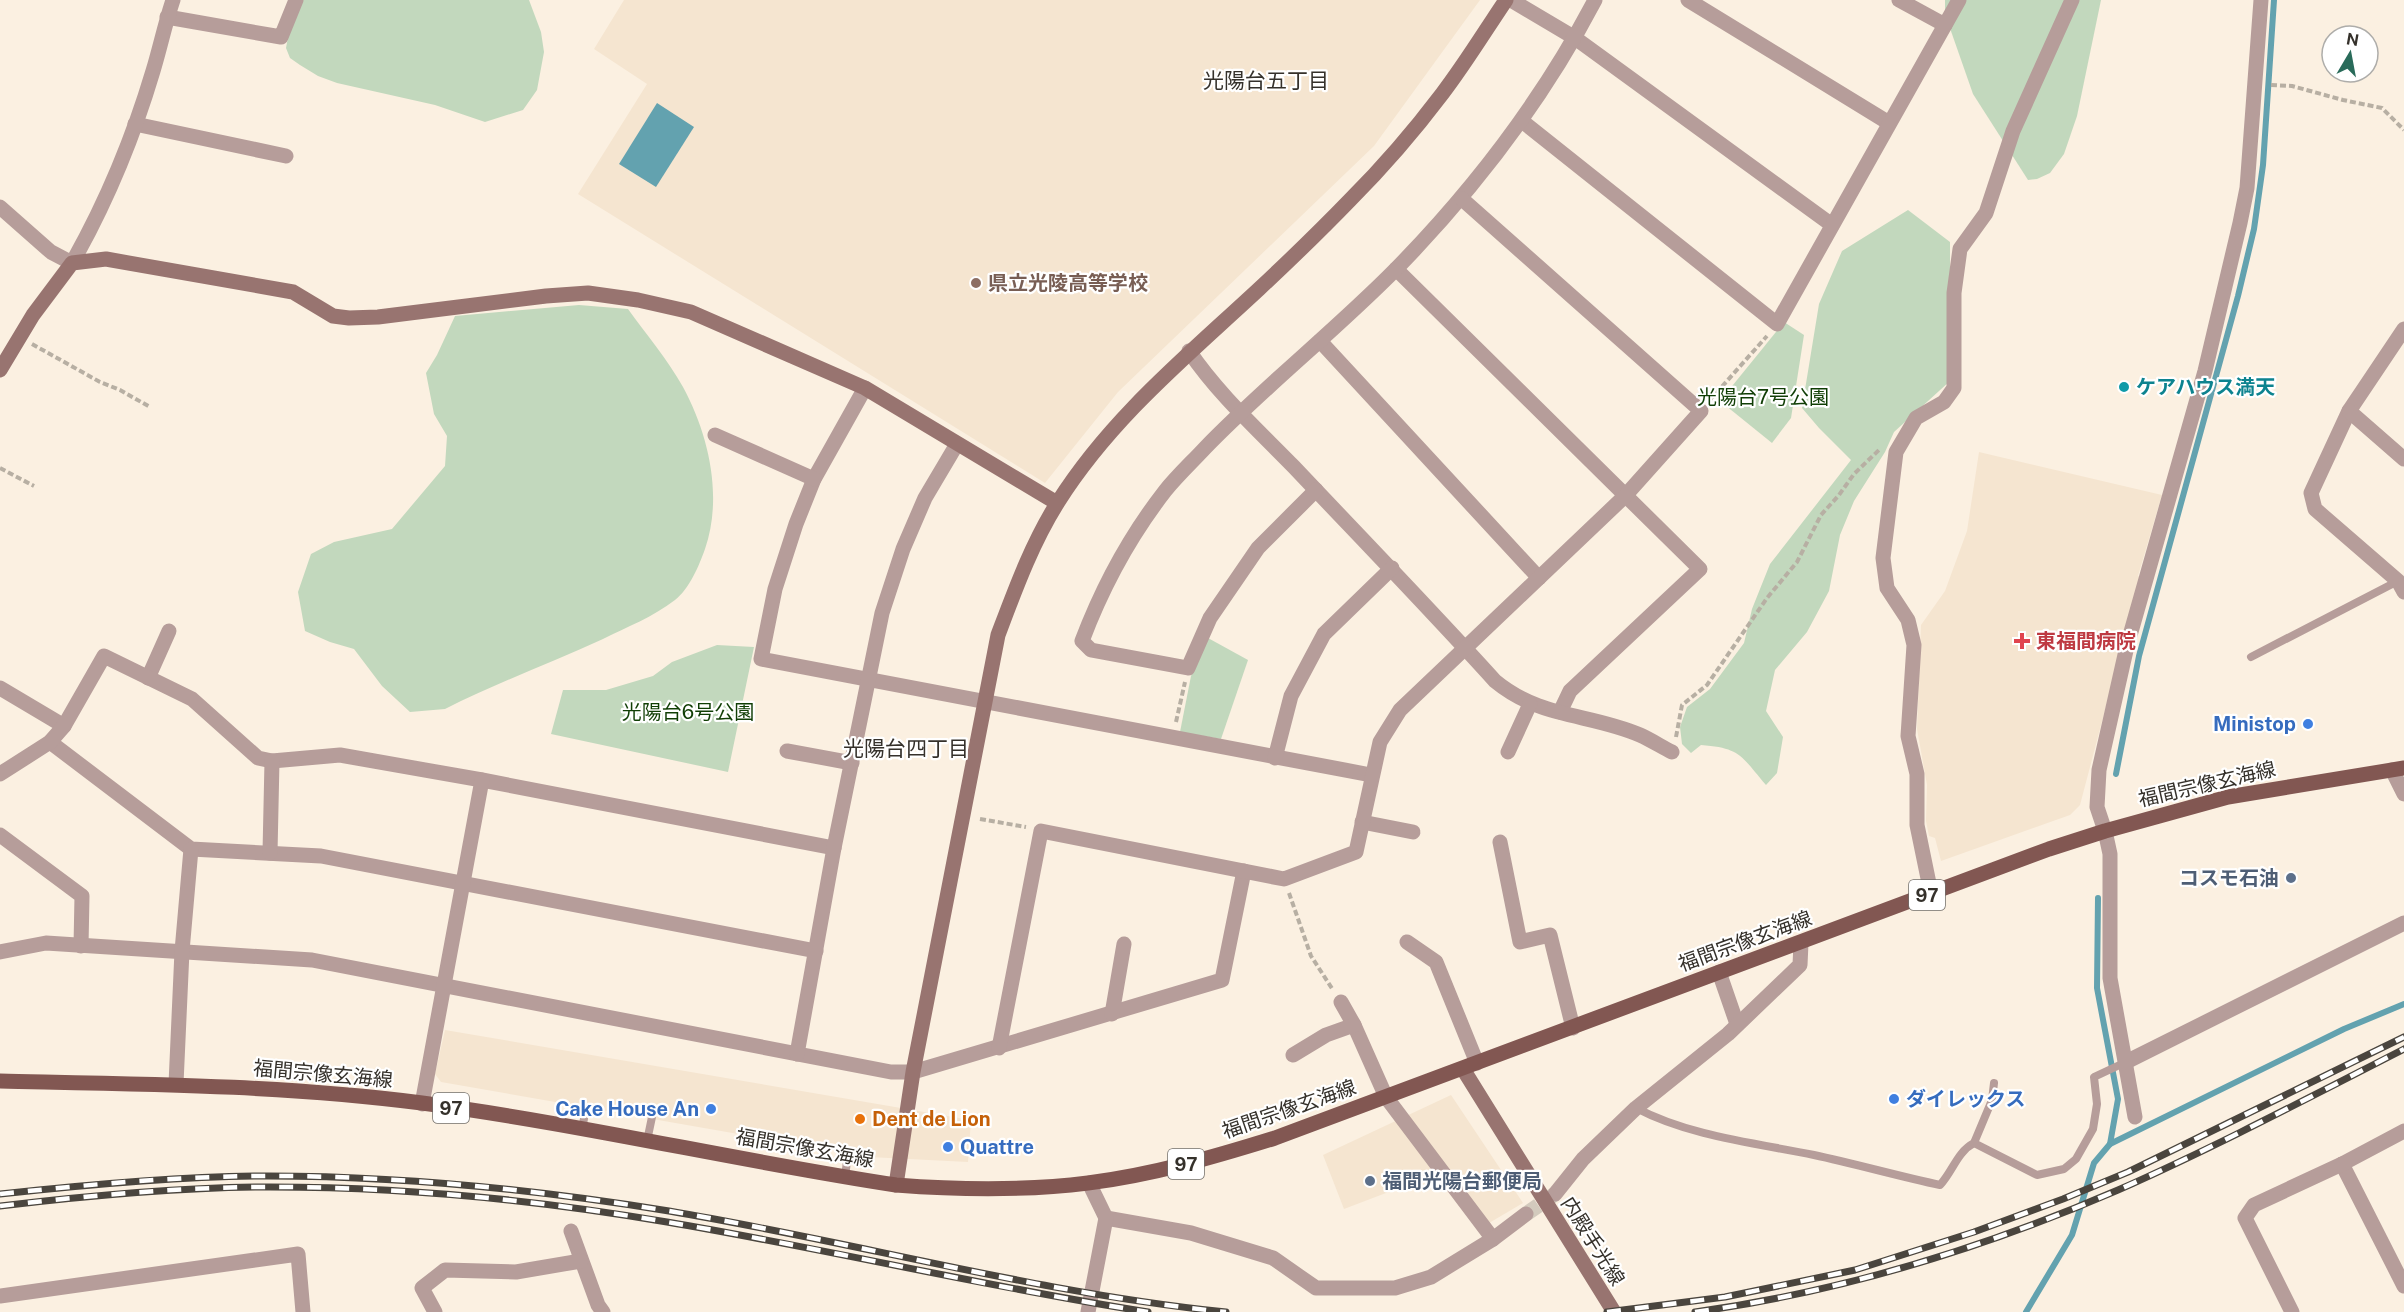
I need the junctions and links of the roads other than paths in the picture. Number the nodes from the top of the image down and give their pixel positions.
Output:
1 (173, 0) edge
2 (296, 0) edge
3 (1506, 0) edge
4 (1511, 0) edge
5 (1595, 0) edge
6 (1688, 0) edge
7 (1899, 0) edge
8 (1959, 0) edge
9 (2072, 0) edge
10 (2261, 0) edge
11 (167, 17) junction
12 (1945, 25) junction
13 (1575, 38) junction
14 (1522, 121) junction
15 (1889, 123) junction
16 (135, 124) junction
17 (286, 156) dead end
18 (1462, 199) junction
19 (0, 207) edge
20 (1832, 225) junction
21 (72, 263) junction
22 (1396, 269) junction
23 (2404, 329) edge
24 (1320, 341) junction
25 (1189, 351) junction
26 (0, 370) edge
27 (865, 388) junction
28 (1241, 411) junction
29 (2349, 411) junction
30 (715, 435) dead end
31 (957, 444) junction
32 (2404, 459) edge
33 (814, 479) junction
34 (1316, 490) junction
35 (1625, 496) junction
36 (1058, 503) junction
37 (1392, 568) junction
38 (1539, 578) junction
39 (2401, 587) edge
40 (169, 631) dead end
41 (1466, 648) junction
42 (2251, 657) dead end
43 (148, 678) junction
44 (868, 678) junction
45 (0, 688) edge
46 (984, 702) junction
47 (1530, 704) junction
48 (1560, 712) junction
49 (64, 726) junction
50 (50, 742) junction
51 (787, 751) dead end
52 (1508, 752) dead end
53 (1672, 752) road end
54 (1275, 758) junction
55 (272, 761) junction
56 (852, 763) junction
57 (2398, 769) edge
58 (0, 774) edge
59 (1371, 775) junction
60 (482, 780) junction
61 (2404, 794) edge
62 (1362, 822) junction
63 (2105, 831) junction
64 (1413, 832) dead end
65 (0, 835) edge
66 (1500, 842) dead end
67 (834, 848) junction
68 (191, 849) junction
69 (270, 853) junction
70 (1244, 871) junction
71 (462, 882) junction
72 (1932, 893) junction
73 (2404, 923) edge
74 (1407, 942) dead end
75 (1801, 943) junction
76 (1124, 944) dead end
77 (81, 946) junction
78 (0, 951) edge
79 (182, 951) junction
80 (816, 951) junction
81 (1719, 972) junction
82 (445, 985) junction
83 (1341, 1002) road end
84 (1112, 1014) junction
85 (1737, 1024) junction
86 (1354, 1025) junction
87 (1573, 1028) junction
88 (999, 1048) junction
89 (798, 1054) junction
90 (1293, 1055) dead end
91 (2122, 1064) junction
92 (1470, 1066) junction
93 (913, 1072) junction
94 (0, 1081) edge
95 (1994, 1083) dead end
96 (176, 1084) junction
97 (1386, 1096) junction
98 (422, 1104) junction
99 (586, 1107) dead end
100 (1636, 1108) junction
101 (652, 1117) dead end
102 (2135, 1117) dead end
103 (582, 1130) junction
104 (2404, 1131) edge
105 (647, 1141) junction
106 (1974, 1143) junction
107 (848, 1153) dead end
108 (2342, 1164) junction
109 (845, 1177) junction
110 (1089, 1183) junction
111 (896, 1185) junction
112 (1555, 1194) tunnel mouth
113 (1527, 1214) tunnel mouth
114 (1106, 1218) junction
115 (571, 1231) dead end
116 (1492, 1239) junction
117 (581, 1261) junction
118 (2404, 1286) edge
119 (0, 1296) edge
120 (303, 1312) edge
121 (435, 1312) edge
122 (603, 1312) edge
123 (1088, 1312) edge
124 (1614, 1312) edge
125 (2292, 1312) edge

1 - 11 street
2 - 11 street
3 - 25 street
4 - 13 street
5 - 13 street
6 - 15 street
7 - 12 street
8 - 12 street
9 - 72 street
10 - 63 street
11 - 16 street
12 - 15 street
13 - 14 street
13 - 20 street
14 - 18 street
14 - 20 street
15 - 20 street
16 - 17 street
16 - 21 street
18 - 22 street
18 - 35 street
19 - 21 street
21 - 26 street
21 - 27 street
22 - 24 street
22 - 35 street
23 - 29 street
24 - 28 street
24 - 38 street
25 - 28 street
25 - 36 street
27 - 31 street
27 - 33 street
28 - 34 street
28 - 34 street
29 - 32 street
29 - 39 street
30 - 33 street
31 - 36 street
31 - 44 street
33 - 44 street
34 - 37 street
35 - 38 street
35 - 48 street
36 - 46 street
37 - 41 street
37 - 54 street
38 - 41 street
39 - 42 lane
40 - 43 street
41 - 47 street
41 - 59 street
43 - 49 street
43 - 55 street
44 - 46 street
44 - 56 street
45 - 49 street
46 - 54 street
46 - 93 street
47 - 48 street
47 - 52 street
48 - 53 street
49 - 50 street
50 - 58 street
50 - 68 street
51 - 56 street
54 - 59 street
55 - 60 street
55 - 69 street
56 - 67 street
57 - 61 street
57 - 63 main road, 福間宗像玄海線 / 97
59 - 62 street
60 - 67 street
60 - 71 street
62 - 64 street
62 - 70 street
63 - 72 main road, 福間宗像玄海線 / 97
63 - 91 street
65 - 77 street
66 - 87 street
67 - 80 street
68 - 69 street
68 - 79 street
69 - 71 street
70 - 84 street
70 - 88 street
71 - 80 street
71 - 82 street
72 - 75 main road, 福間宗像玄海線 / 97
73 - 91 street
74 - 92 street
75 - 81 main road, 福間宗像玄海線 / 97
75 - 85 street
76 - 84 street
77 - 78 street
77 - 79 street
79 - 82 street
79 - 96 street
80 - 89 street
81 - 85 street
81 - 87 main road, 福間宗像玄海線 / 97
82 - 89 street
82 - 98 street
83 - 86 street
84 - 88 street
85 - 100 street
86 - 90 street
86 - 97 street
87 - 92 main road, 福間宗像玄海線 / 97
88 - 93 street
89 - 93 street
91 - 102 street
91 - 106 lane
92 - 97 main road, 福間宗像玄海線 / 97
92 - 124 street, 内殿手光線
93 - 111 street
94 - 96 main road, 福間宗像玄海線 / 97
95 - 106 lane
96 - 98 main road, 福間宗像玄海線 / 97
97 - 110 main road, 福間宗像玄海線 / 97
97 - 116 street
98 - 103 main road, 福間宗像玄海線 / 97
99 - 103 lane
100 - 106 lane
100 - 112 street
101 - 105 lane
103 - 105 main road, 福間宗像玄海線 / 97
104 - 108 street
105 - 109 main road, 福間宗像玄海線 / 97
107 - 109 lane
108 - 118 street
108 - 125 street
109 - 111 main road, 福間宗像玄海線 / 97
110 - 111 main road, 福間宗像玄海線 / 97
110 - 114 street
113 - 116 street
114 - 116 street
114 - 123 street
115 - 117 street
117 - 121 street
117 - 122 street
119 - 120 street

